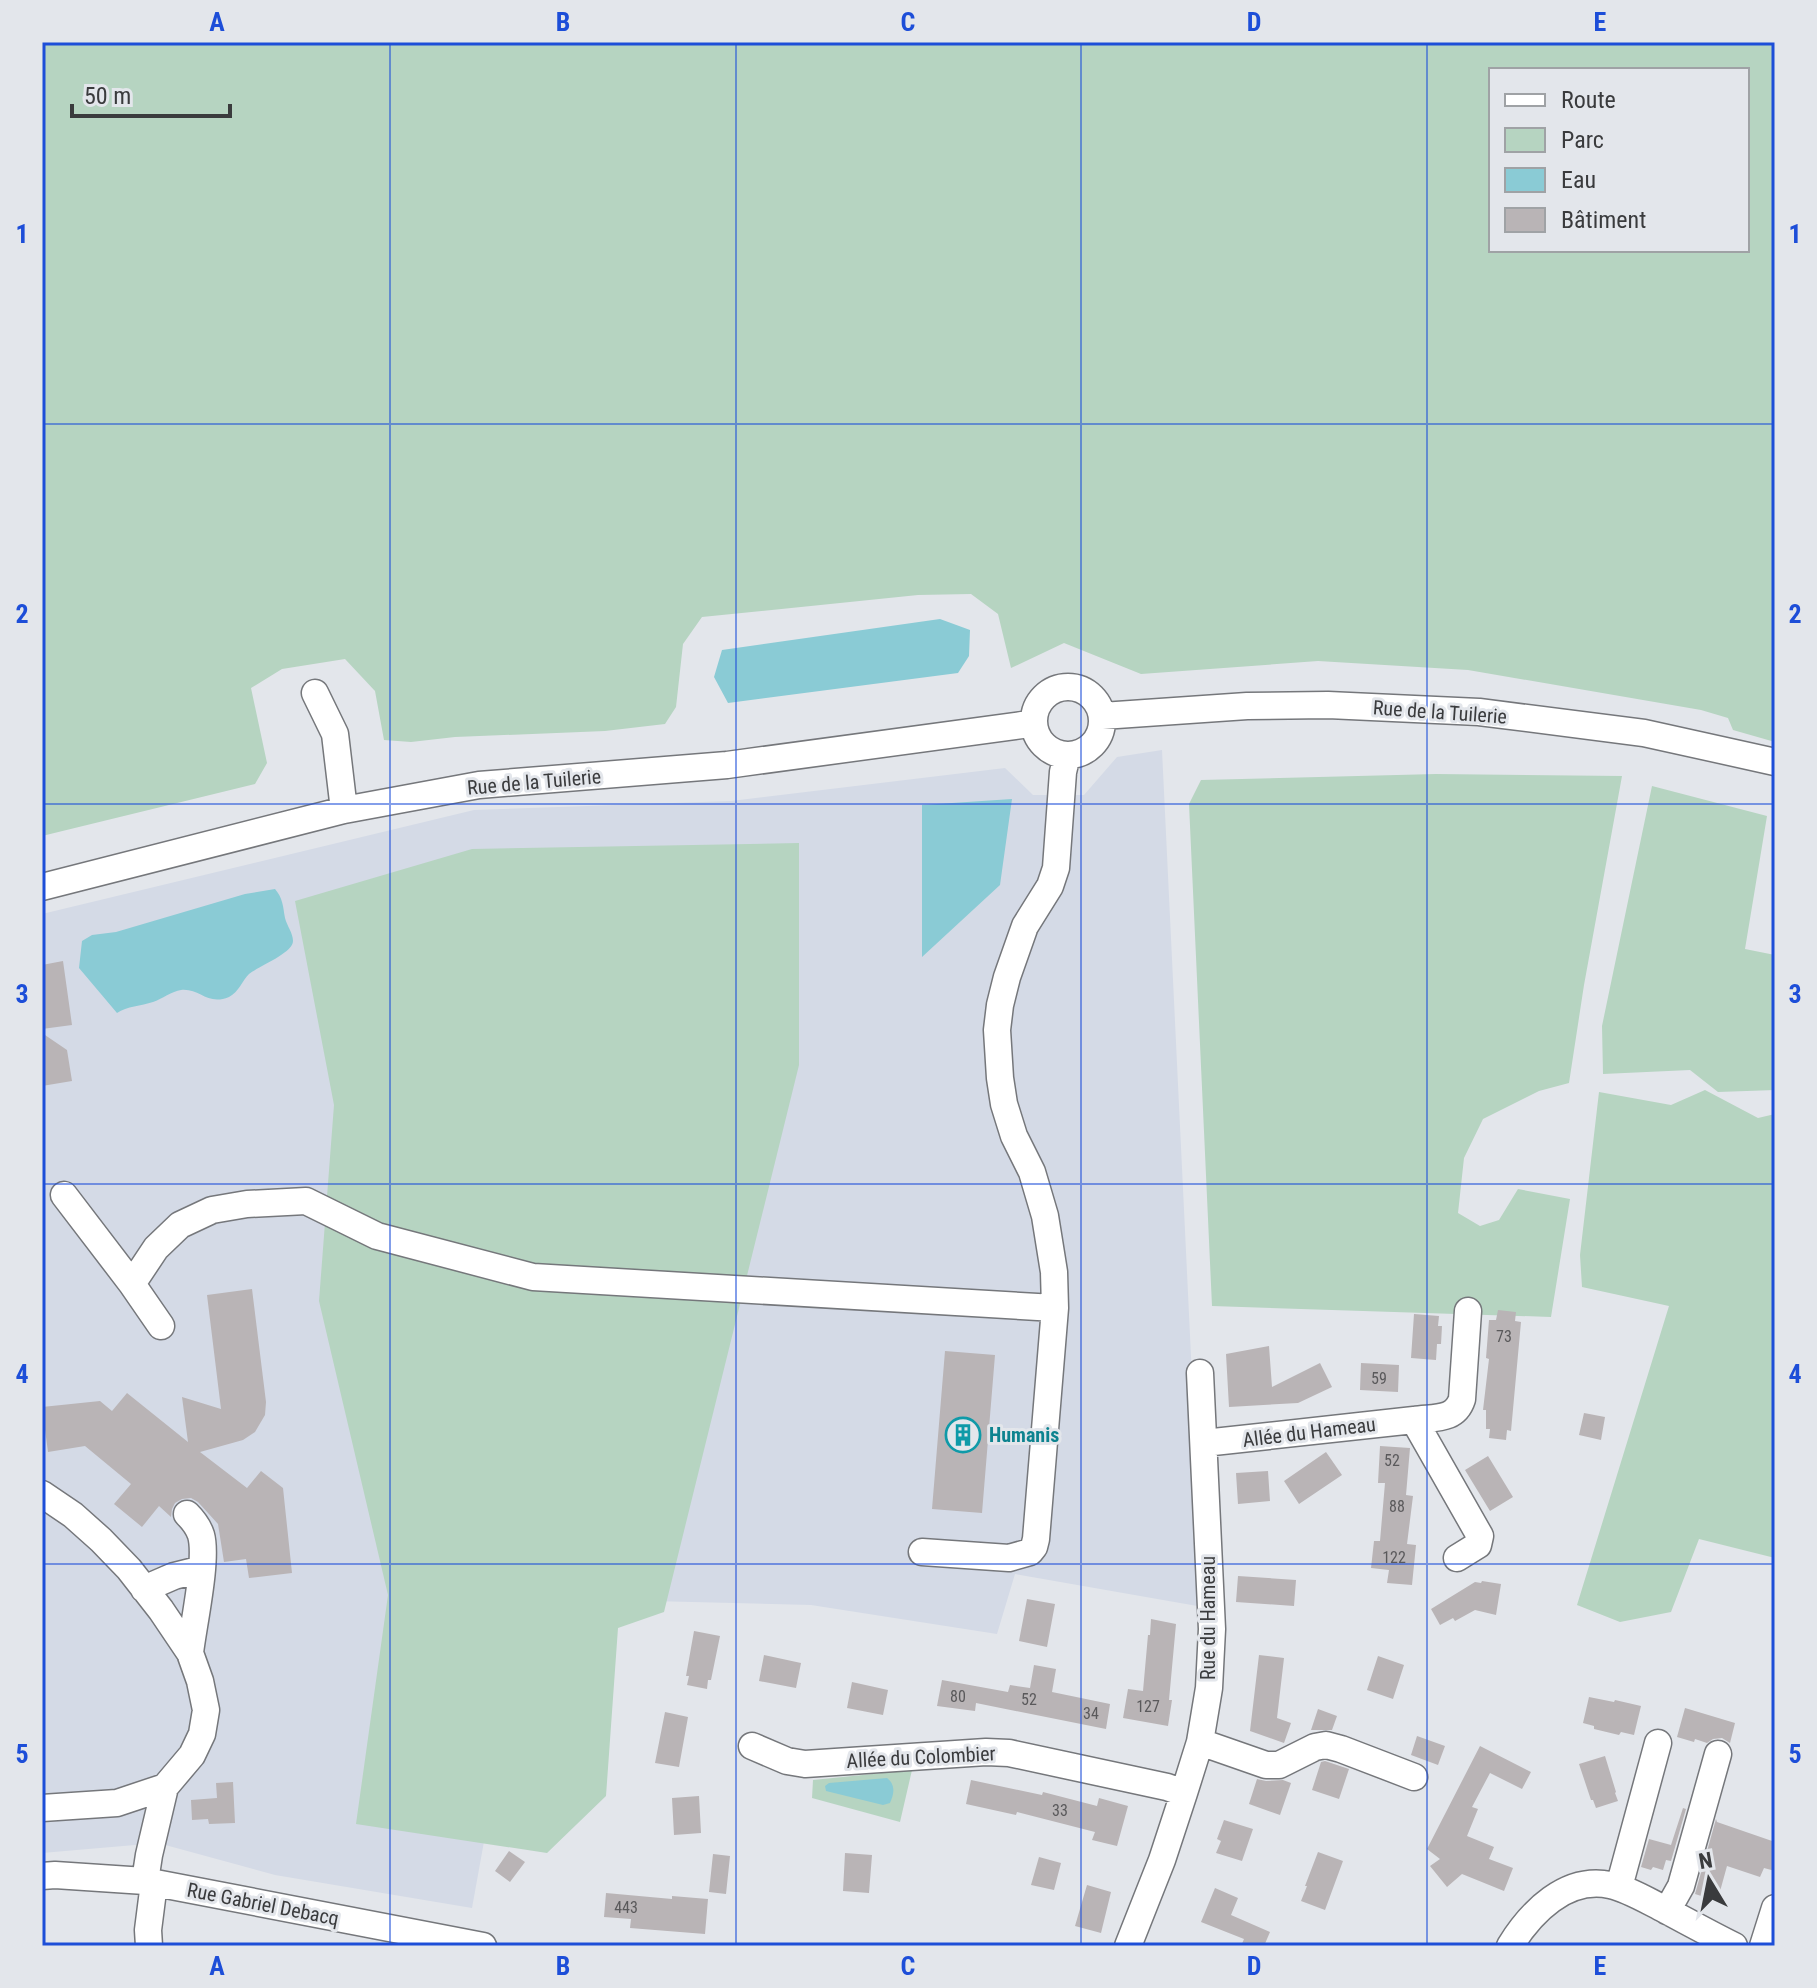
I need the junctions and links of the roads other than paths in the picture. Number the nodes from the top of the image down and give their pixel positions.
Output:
1 (315, 693) dead end
2 (1102, 716) junction
3 (1034, 725) junction
4 (1067, 755) junction
5 (1775, 762) edge
6 (344, 810) junction
7 (42, 887) edge
8 (64, 1195) dead end
9 (132, 1284) junction
10 (1055, 1308) junction
11 (1468, 1311) dead end
12 (161, 1326) dead end
13 (1200, 1373) dead end
14 (1414, 1420) junction
15 (1204, 1443) junction
16 (42, 1494) edge
17 (187, 1514) dead end
18 (922, 1552) dead end
19 (1457, 1558) dead end
20 (202, 1569) junction
21 (144, 1589) junction
22 (190, 1653) junction
23 (1200, 1742) junction
24 (1658, 1743) dead end
25 (752, 1746) dead end
26 (1718, 1754) dead end
27 (1414, 1777) dead end
28 (165, 1787) junction
29 (1184, 1793) junction
30 (117, 1803) junction
31 (42, 1808) edge
32 (153, 1840) junction
33 (42, 1876) edge
34 (150, 1882) junction
35 (1619, 1887) junction
36 (1775, 1908) edge
37 (1667, 1911) junction
38 (1706, 1939) edge
39 (444, 1942) edge
40 (476, 1945) edge
41 (149, 1946) edge
42 (1128, 1946) edge
43 (1510, 1946) edge
44 (1734, 1946) edge
45 (1763, 1946) edge

1 - 6 street
2 - 3 street
2 - 4 street
2 - 5 street, Rue de la Tuilerie
3 - 4 street
3 - 6 street, Rue de la Tuilerie
4 - 10 street
6 - 7 street, Rue de la Tuilerie
8 - 9 street
9 - 10 street
9 - 12 street
10 - 18 street
11 - 14 street, Allée du Hameau
13 - 15 street, Rue du Hameau
14 - 15 street, Allée du Hameau
14 - 19 street
15 - 23 street, Rue du Hameau
16 - 21 street
17 - 20 street
20 - 21 street
20 - 22 street
21 - 22 street
22 - 28 street
23 - 27 street
23 - 29 street, Rue du Hameau
24 - 35 street
25 - 29 street, Allée du Colombier
26 - 37 street
28 - 30 street
28 - 32 street
29 - 42 street, Rue du Hameau
30 - 31 street
30 - 32 street
32 - 34 street
33 - 34 street, Rue Gabriel Debacq
34 - 39 street, Rue Gabriel Debacq
34 - 41 street
35 - 37 street
35 - 43 street
36 - 45 street
37 - 38 street
38 - 44 street
39 - 40 street, Rue Gabriel Debacq

